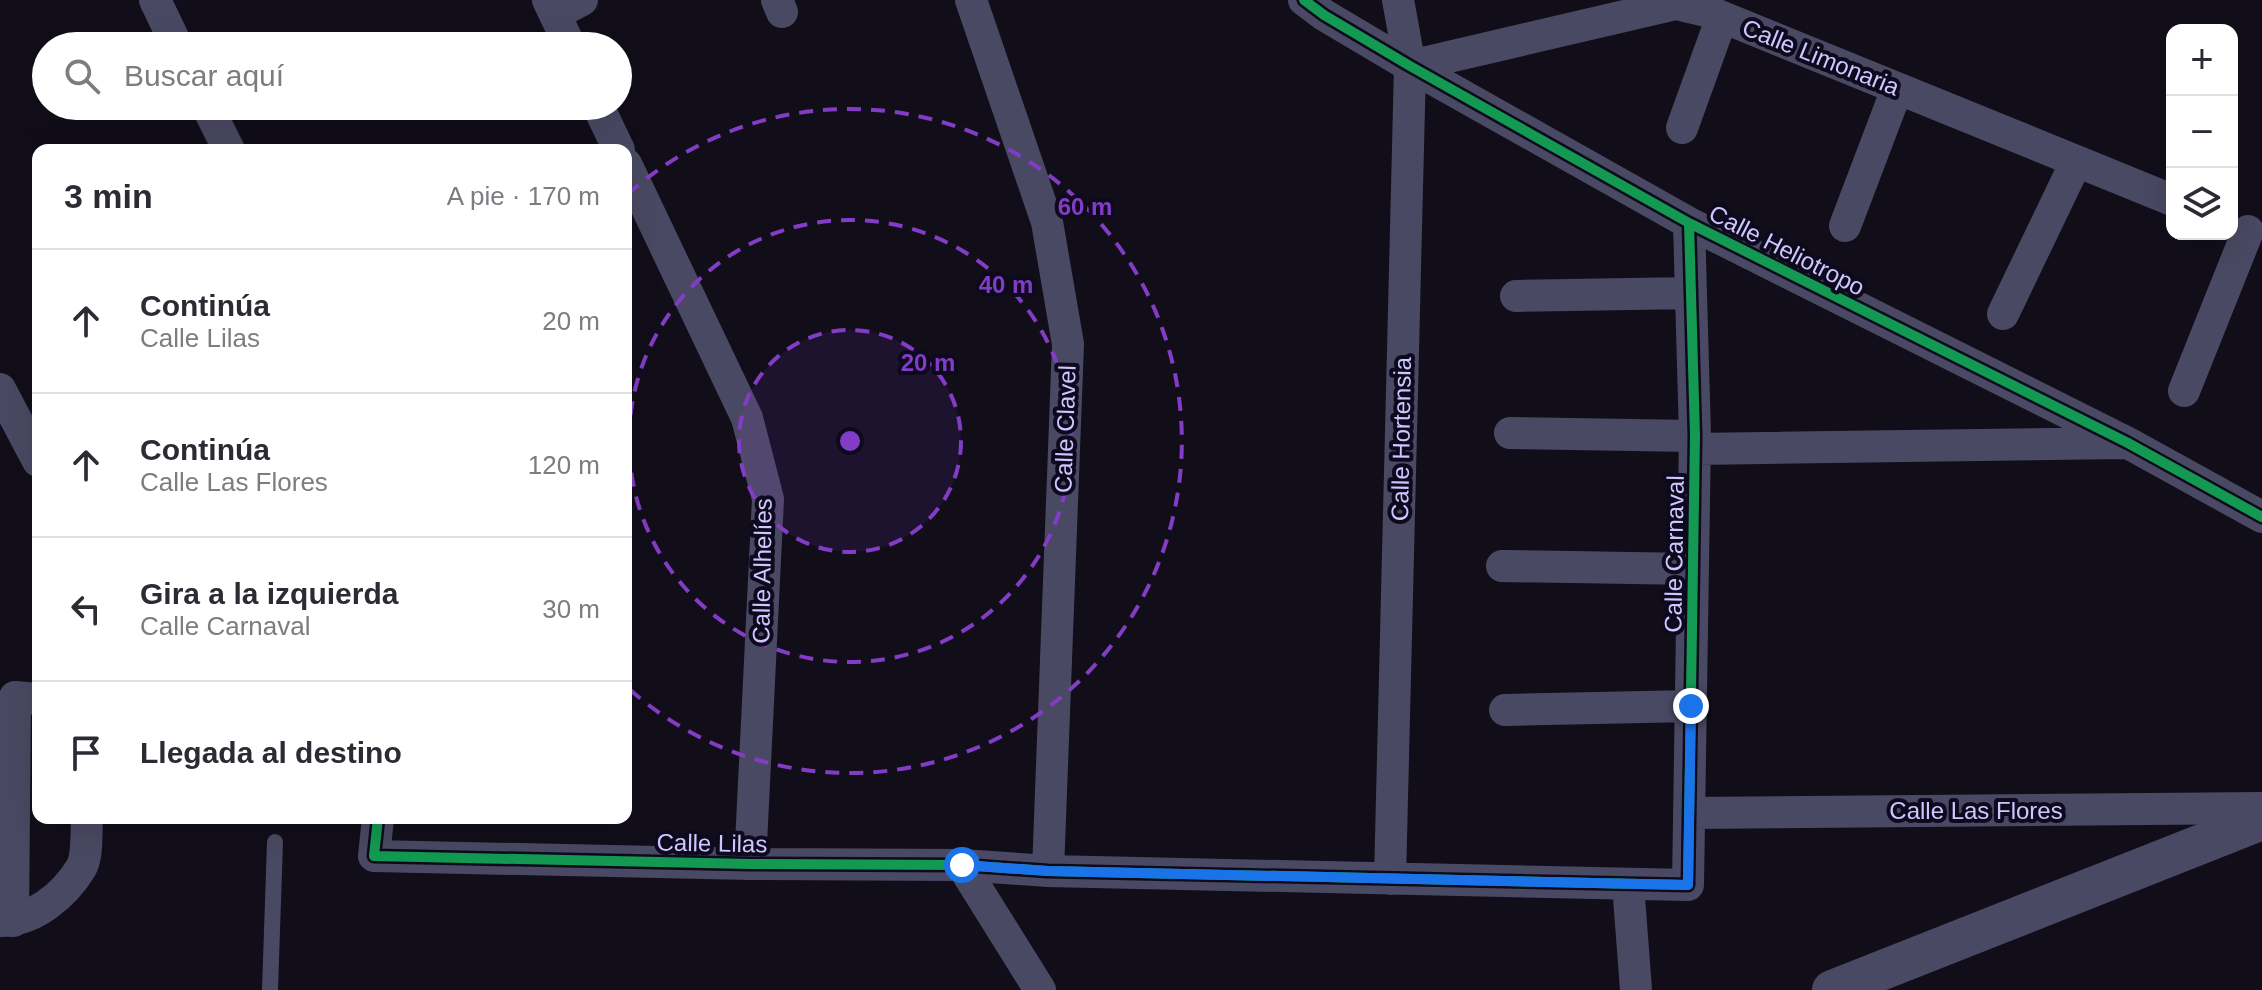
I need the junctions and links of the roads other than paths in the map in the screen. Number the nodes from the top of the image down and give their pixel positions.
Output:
1 (155, 0) edge
2 (971, 0) edge
3 (1304, 0) edge
4 (1398, 0) edge
5 (561, 5) edge
6 (1722, 17) junction
7 (170, 32) edge
8 (567, 32) edge
9 (1410, 66) junction
10 (1897, 89) junction
11 (214, 120) edge
12 (605, 120) edge
13 (1682, 128) dead end
14 (226, 144) edge
15 (616, 144) edge
16 (2076, 162) junction
17 (632, 177) edge
18 (2166, 198) edge
19 (1689, 223) junction
20 (1845, 226) dead end
21 (2247, 230) edge
22 (1691, 293) junction
23 (1516, 296) dead end
24 (2003, 314) dead end
25 (0, 389) edge
26 (2184, 391) dead end
27 (1510, 433) dead end
28 (1695, 443) junction
29 (2128, 443) junction
30 (32, 450) edge
31 (2262, 517) edge
32 (1502, 566) dead end
33 (1693, 569) junction
34 (32, 698) edge
35 (1691, 706) junction
36 (1505, 710) dead end
37 (2262, 808) edge
38 (1689, 813) junction
39 (2262, 820) edge
40 (86, 824) edge
41 (377, 824) edge
42 (275, 842) dead end
43 (750, 864) junction
44 (962, 865) junction
45 (1048, 871) junction
46 (1390, 879) junction
47 (1628, 884) junction
48 (7, 921) edge
49 (1845, 988) edge
50 (270, 990) edge
51 (1040, 990) edge
52 (1636, 990) edge

1 - 7 street
2 - 45 street, Calle Clavel
3 - 9 street, Calle Heliotropo
4 - 9 street, Calle Hortensia
5 - 8 street
6 - 9 street, Calle Limonaria
6 - 10 street, Calle Limonaria
6 - 13 street
9 - 19 street, Calle Heliotropo
9 - 46 street, Calle Hortensia
10 - 16 street, Calle Limonaria
10 - 20 street
11 - 14 street
12 - 15 street
16 - 18 street, Calle Limonaria
16 - 24 street
17 - 43 street, Calle Alhelíes
19 - 22 street, Calle Carnaval
19 - 29 street, Calle Heliotropo
21 - 26 street
22 - 23 street
22 - 28 street, Calle Carnaval
25 - 30 street
27 - 28 street
28 - 29 street
28 - 33 street, Calle Carnaval
29 - 31 street, Calle Heliotropo
32 - 33 street
33 - 35 street, Calle Carnaval
34 - 48 street
35 - 36 street
35 - 38 street, Calle Carnaval
37 - 38 street, Calle Las Flores
38 - 47 street, Calle Carnaval
39 - 49 street
40 - 48 street
41 - 43 street, Calle Lilas
42 - 50 lane
43 - 44 street, Calle Lilas
44 - 45 street, Calle Lilas
44 - 51 street
45 - 46 street
46 - 47 street
47 - 52 street

